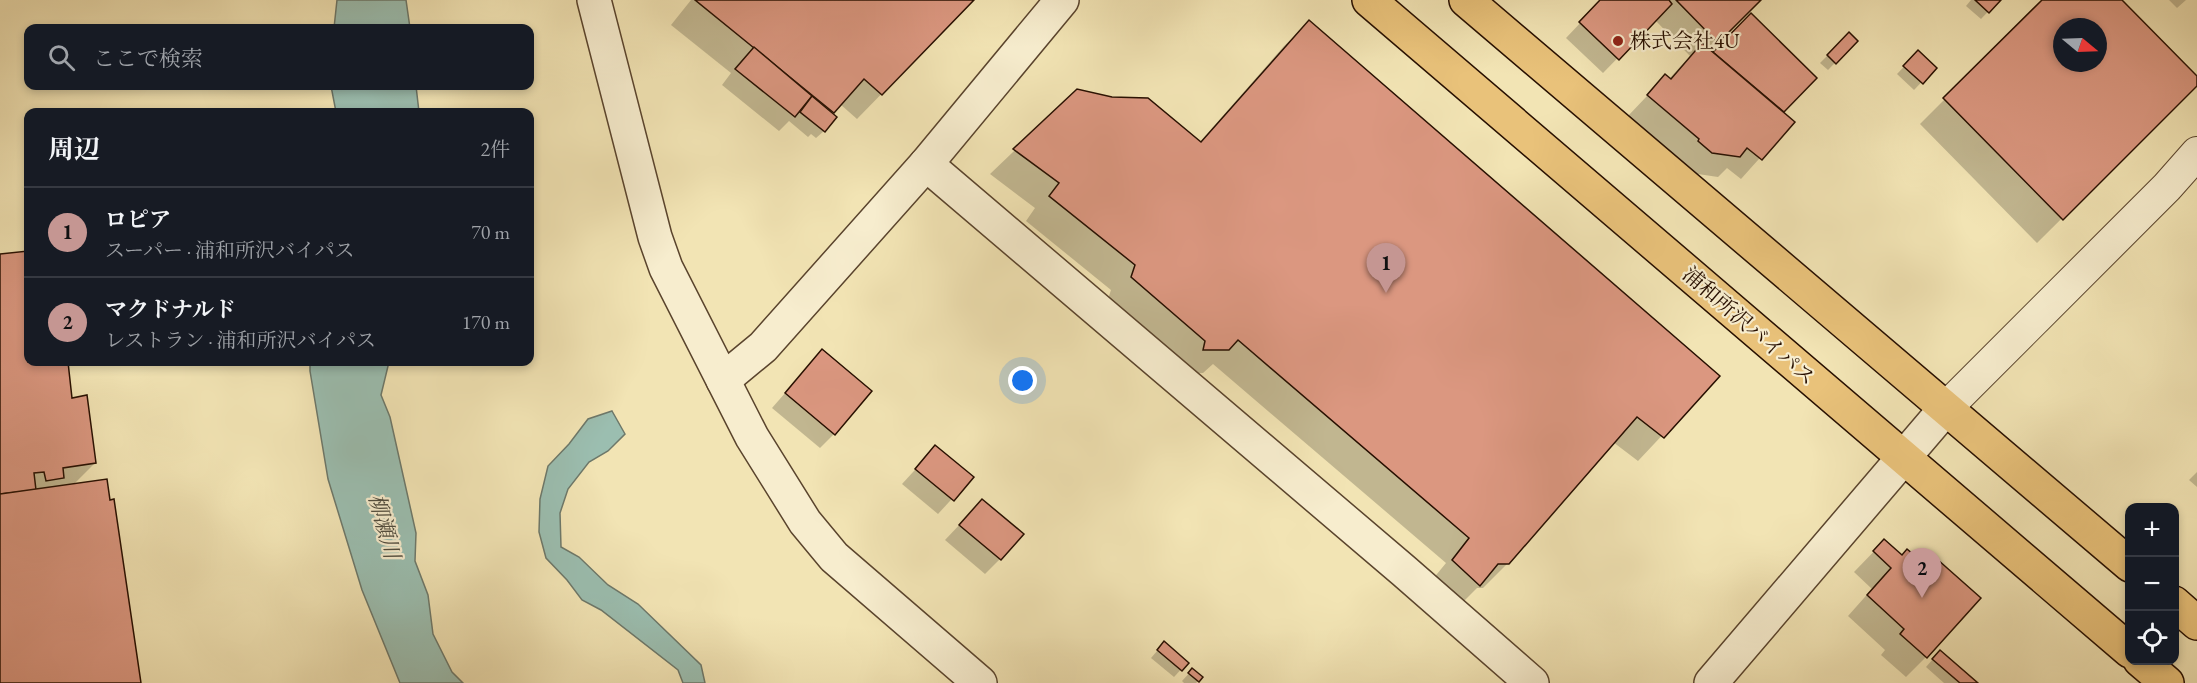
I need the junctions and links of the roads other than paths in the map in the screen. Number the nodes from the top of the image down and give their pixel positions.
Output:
1 (594, 0) edge
2 (1062, 0) edge
3 (1369, 0) edge
4 (1466, 0) edge
5 (2197, 153) edge
6 (926, 164) junction
7 (723, 380) junction
8 (1946, 408) junction
9 (1902, 458) junction
10 (2125, 561) edge
11 (2179, 607) edge
12 (2197, 623) edge
13 (2125, 647) edge
14 (2146, 665) edge
15 (980, 683) edge
16 (1532, 683) edge
17 (1711, 683) edge
18 (2167, 683) edge

1 - 7 street
2 - 6 street
3 - 9 highway, 浦和所沢バイパス
4 - 8 highway
5 - 8 street
6 - 7 street
6 - 16 street
7 - 15 street
8 - 9 street
8 - 10 highway
9 - 13 highway, 浦和所沢バイパス
9 - 17 street
11 - 12 highway
14 - 18 highway

